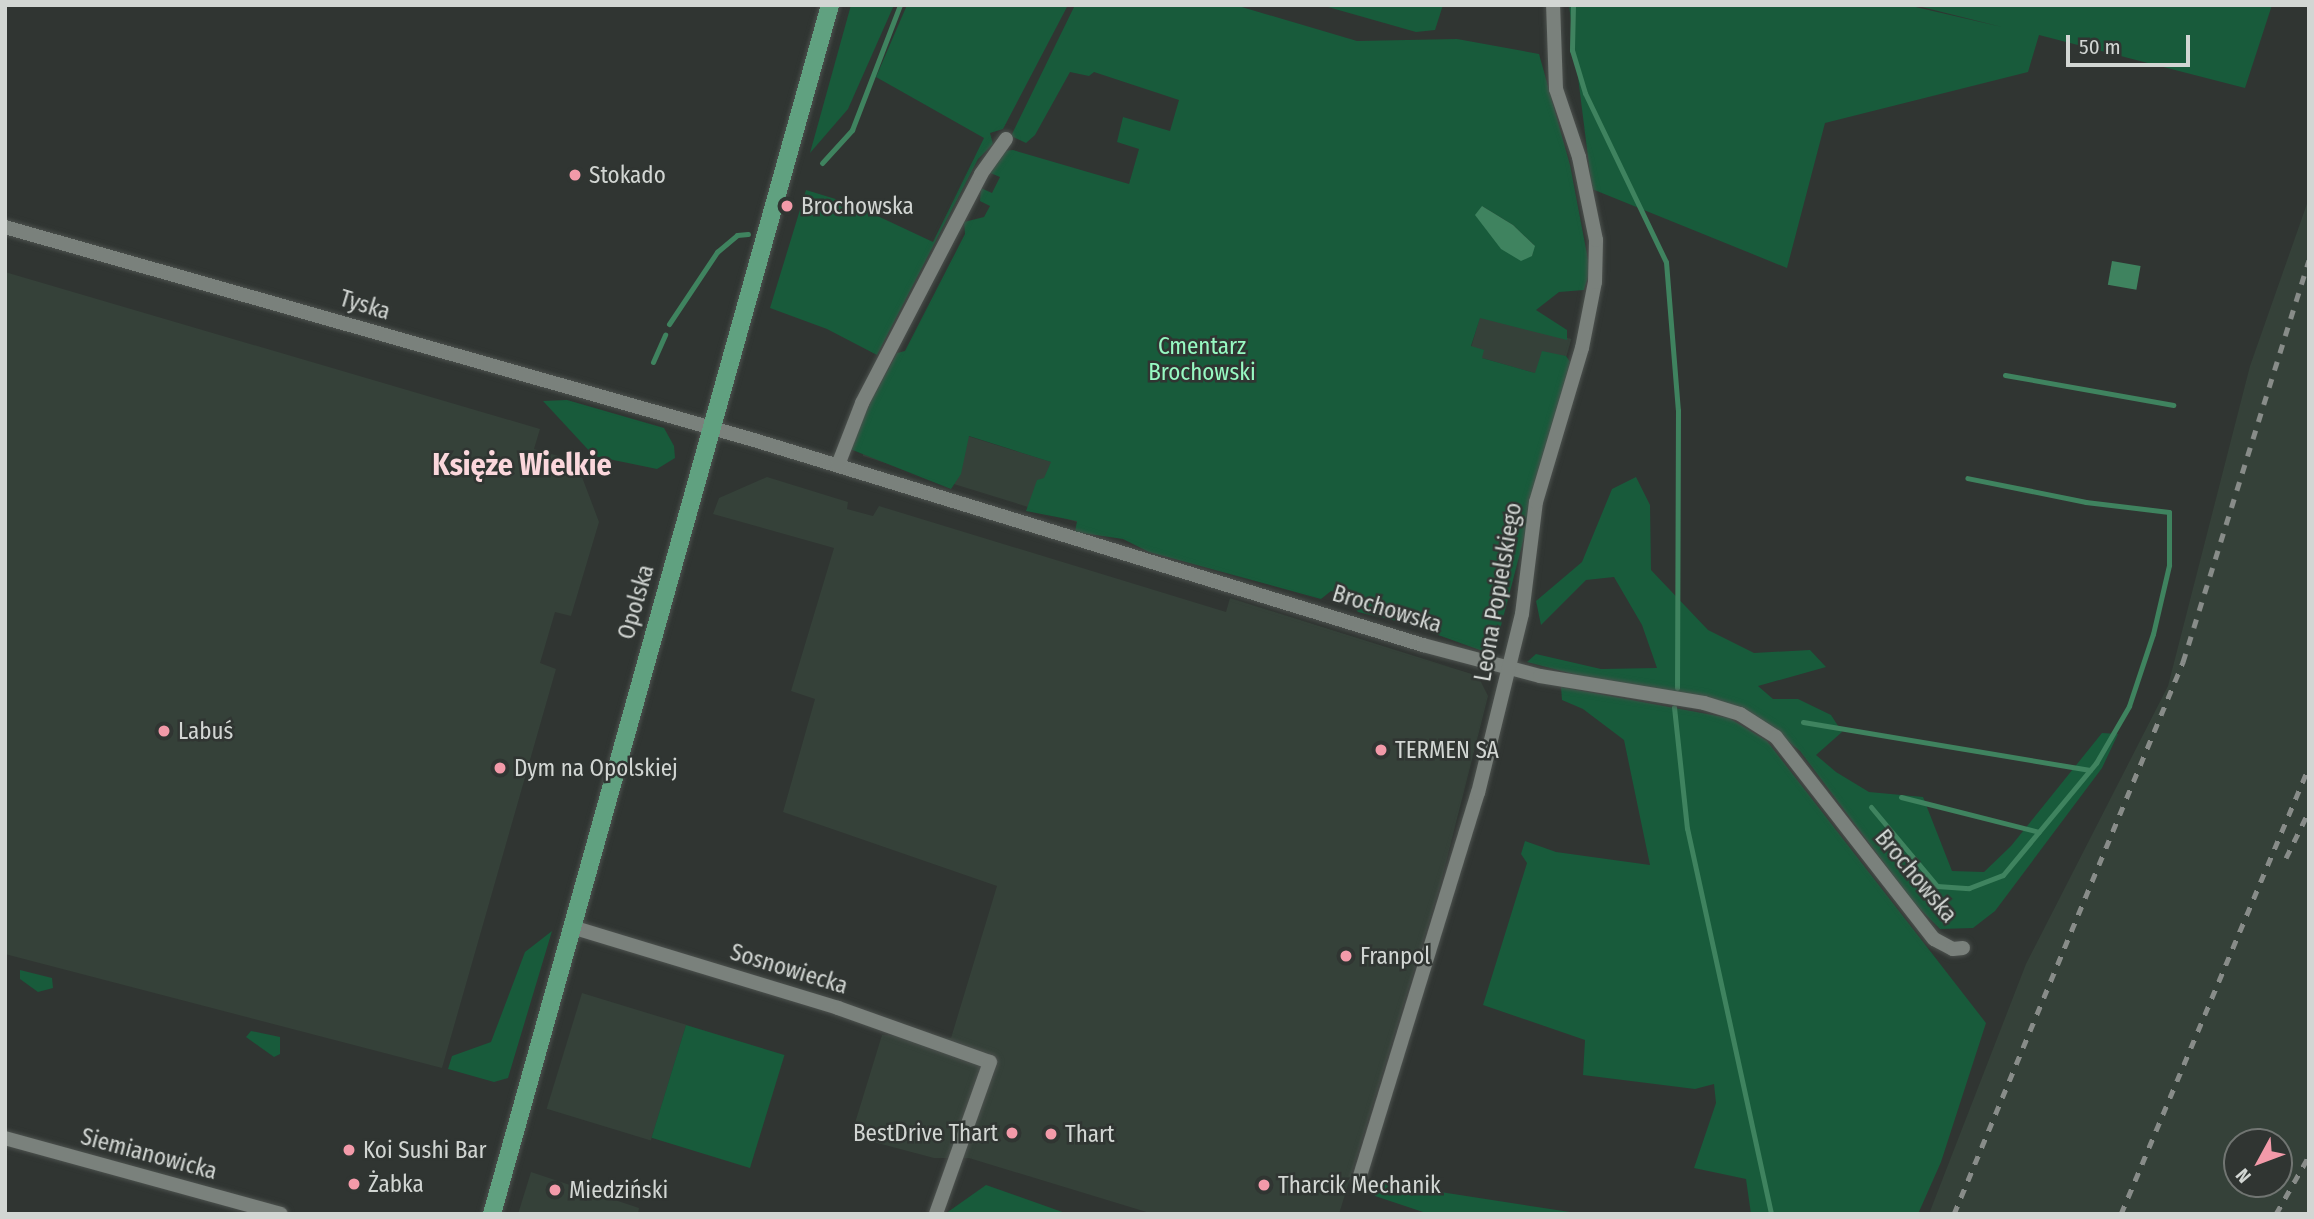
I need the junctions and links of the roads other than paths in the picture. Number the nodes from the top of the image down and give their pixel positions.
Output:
1 (830, 5) edge
2 (1553, 5) edge
3 (1006, 139) dead end
4 (5, 227) edge
5 (711, 428) junction
6 (838, 465) junction
7 (1509, 669) junction
8 (572, 927) junction
9 (1963, 948) dead end
10 (5, 1138) edge
11 (1359, 1179) dead end
12 (281, 1214) edge
13 (492, 1214) edge
14 (936, 1214) edge

1 - 5 main road, Opolska
2 - 7 street, Leona Popielskiego
3 - 6 street
4 - 5 street, Tyska
5 - 6 street, Brochowska
5 - 8 main road, Opolska
6 - 7 street, Brochowska
7 - 9 street, Brochowska
7 - 11 street, Leona Popielskiego
8 - 13 main road, Opolska
8 - 14 street, Sosnowiecka
10 - 12 street, Siemianowicka

